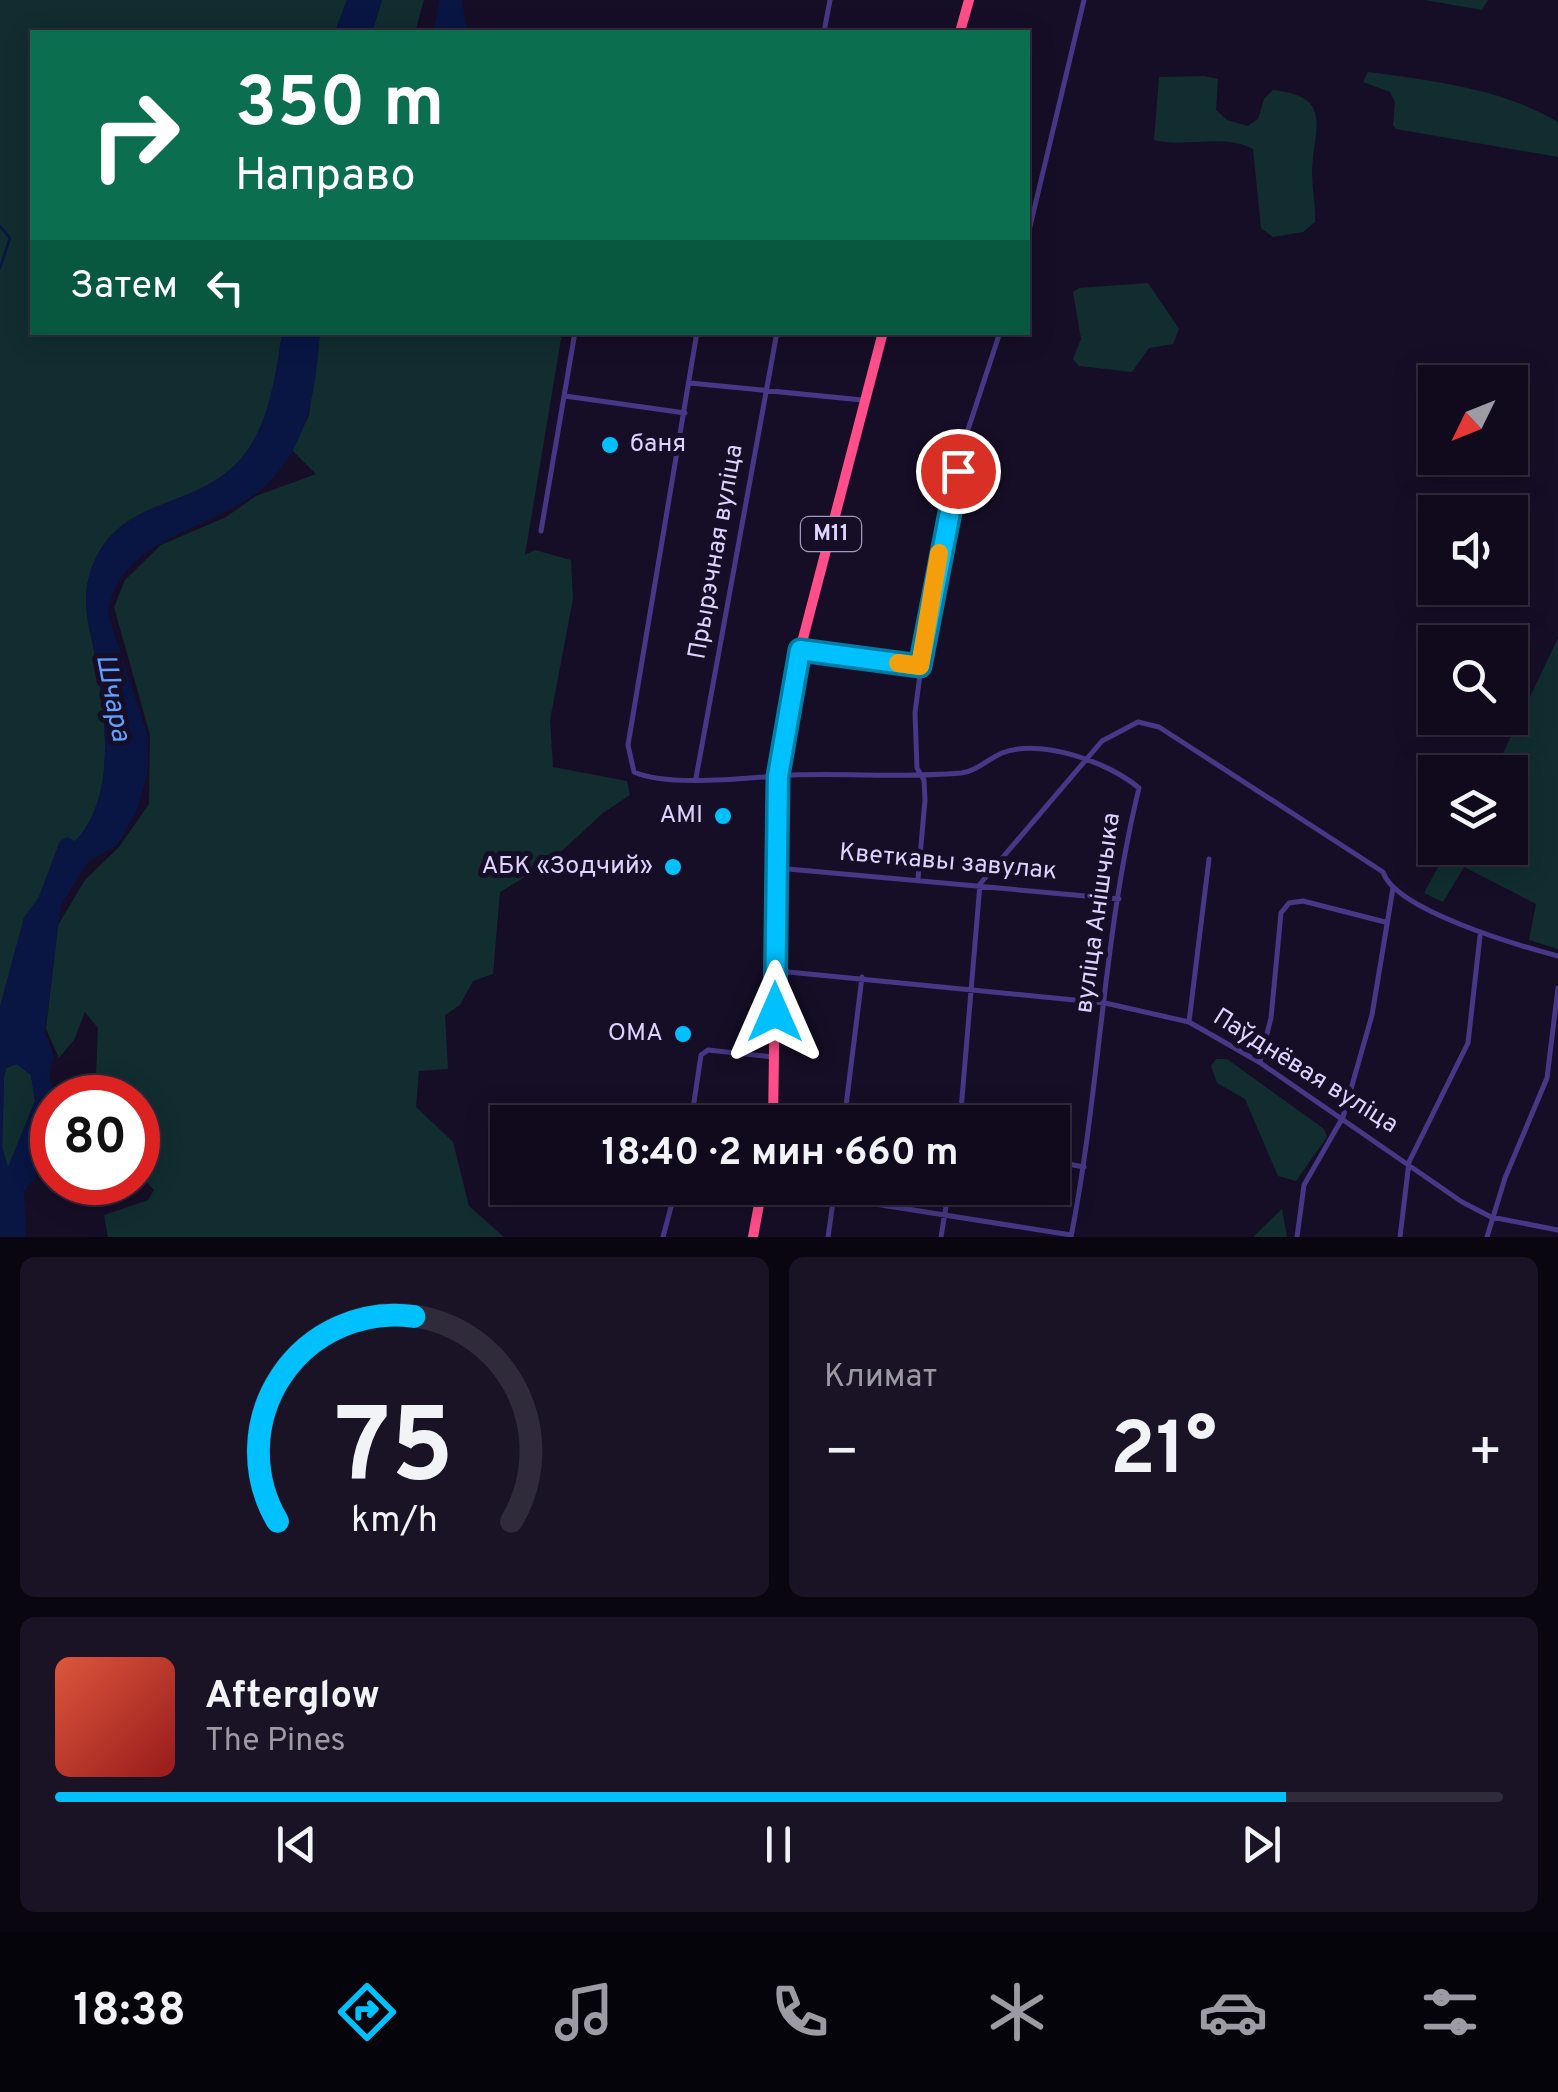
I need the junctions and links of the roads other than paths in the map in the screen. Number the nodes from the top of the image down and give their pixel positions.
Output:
1 (830, 0) edge
2 (968, 0) edge
3 (1084, 0) edge
4 (824, 30) edge
5 (960, 30) edge
6 (1030, 227) edge
7 (575, 335) edge
8 (698, 335) edge
9 (776, 335) edge
10 (882, 335) edge
11 (999, 335) edge
12 (690, 383) junction
13 (766, 389) junction
14 (565, 396) junction
15 (865, 401) junction
16 (684, 413) junction
17 (541, 531) dead end
18 (800, 650) junction
19 (920, 666) junction
20 (1084, 760) junction
21 (918, 772) junction
22 (778, 776) junction
23 (696, 778) junction
24 (1209, 859) dead end
25 (774, 868) junction
26 (918, 879) junction
27 (980, 884) junction
28 (1393, 888) junction
29 (1119, 898) junction
30 (1385, 922) junction
31 (1480, 936) junction
32 (1558, 956) edge
33 (775, 970) junction
34 (862, 978) junction
35 (972, 988) junction
36 (1558, 988) edge
37 (1105, 1003) junction
38 (1188, 1022) junction
39 (775, 1057) junction
40 (1260, 1062) junction
41 (694, 1105) edge
42 (773, 1105) edge
43 (846, 1105) edge
44 (962, 1105) edge
45 (1343, 1117) junction
46 (1409, 1162) junction
47 (1070, 1164) edge
48 (1084, 1167) junction
49 (671, 1205) edge
50 (759, 1205) edge
51 (833, 1205) edge
52 (873, 1205) edge
53 (946, 1205) edge
54 (944, 1216) junction
55 (1491, 1217) junction
56 (1558, 1230) edge
57 (1071, 1236) edge
58 (663, 1237) edge
59 (753, 1237) edge
60 (828, 1237) edge
61 (941, 1237) edge
62 (1297, 1237) edge
63 (1400, 1237) edge
64 (1487, 1237) edge

1 - 4 street
2 - 5 highway
3 - 6 street
7 - 14 street
8 - 12 street
9 - 13 street, Прырэчная вуліца
10 - 15 highway, М11
11 - 19 street
12 - 13 street
12 - 16 street
13 - 15 street
13 - 23 street, Прырэчная вуліца
14 - 16 street
14 - 17 street
15 - 18 highway, М11
16 - 23 street, вуліца Анішчыка
18 - 19 street
18 - 22 highway, М11
19 - 21 street
20 - 21 street, вуліца Анішчыка
20 - 27 street
20 - 28 street
20 - 29 street, вуліца Анішчыка
21 - 22 street, вуліца Анішчыка
21 - 26 street
22 - 23 street, вуліца Анішчыка
22 - 25 highway, М11
24 - 38 street
25 - 26 street, Кветкавы завулак
25 - 33 highway, М11
26 - 27 street, Кветкавы завулак
27 - 29 street, Кветкавы завулак
27 - 35 street
28 - 30 street
28 - 31 street
29 - 37 street, вуліца Анішчыка
30 - 40 street
30 - 45 street
31 - 32 street
31 - 46 street
33 - 34 street, Паўднёвая вуліца
33 - 39 highway, М11
34 - 35 street, Паўднёвая вуліца
34 - 43 street
35 - 37 street, Паўднёвая вуліца
35 - 44 street
36 - 55 street
37 - 38 street, Паўднёвая вуліца
37 - 48 street, вуліца Анішчыка
38 - 40 street, Паўднёвая вуліца
39 - 41 street
39 - 42 highway, М11
40 - 45 street, Паўднёвая вуліца
45 - 46 street, Паўднёвая вуліца
45 - 62 street
46 - 55 street, Паўднёвая вуліца
46 - 63 street
47 - 48 street
48 - 57 street, вуліца Анішчыка
49 - 58 street
50 - 59 highway
51 - 60 street
52 - 54 street
53 - 54 street
54 - 57 street
54 - 61 street
55 - 56 street, Паўднёвая вуліца
55 - 64 street

